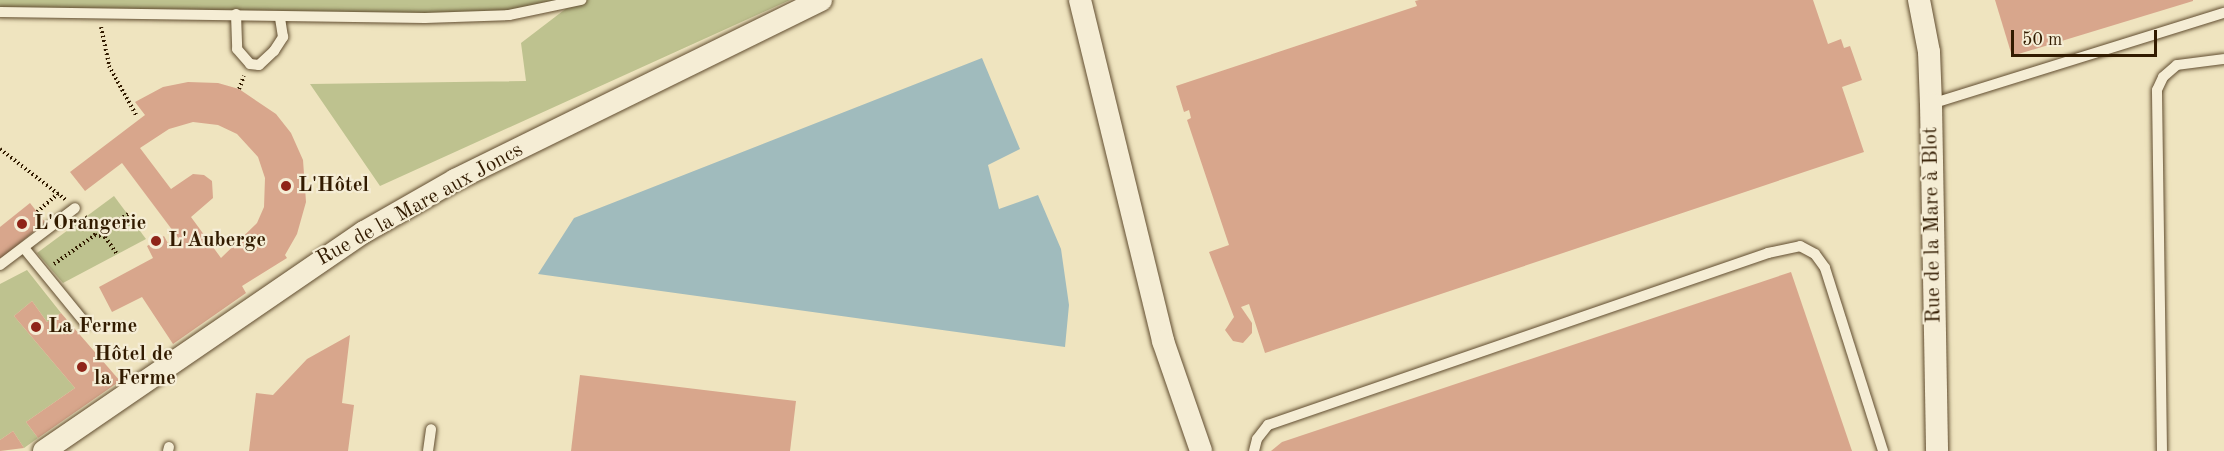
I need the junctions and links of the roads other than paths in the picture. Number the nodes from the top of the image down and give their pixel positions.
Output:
1 (581, 0) edge
2 (822, 0) edge
3 (1080, 0) edge
4 (1919, 0) edge
5 (0, 12) edge
6 (2224, 13) edge
7 (236, 14) junction
8 (280, 17) junction
9 (2224, 59) edge
10 (1931, 104) junction
11 (75, 208) dead end
12 (24, 248) junction
13 (0, 265) edge
14 (86, 324) dead end
15 (431, 429) dead end
16 (44, 451) edge
17 (428, 451) edge
18 (1201, 451) edge
19 (1254, 451) edge
20 (1882, 451) edge
21 (1937, 451) edge
22 (2162, 451) edge

1 - 8 lane
2 - 16 street, Rue de la Mare aux Joncs
3 - 18 street
4 - 10 street, Rue de la Mare à Blot
5 - 7 lane
6 - 10 lane
7 - 8 lane
7 - 8 lane
9 - 22 lane
10 - 21 street, Rue de la Mare à Blot
11 - 12 lane
12 - 13 lane
12 - 14 lane
15 - 17 lane
19 - 20 lane

